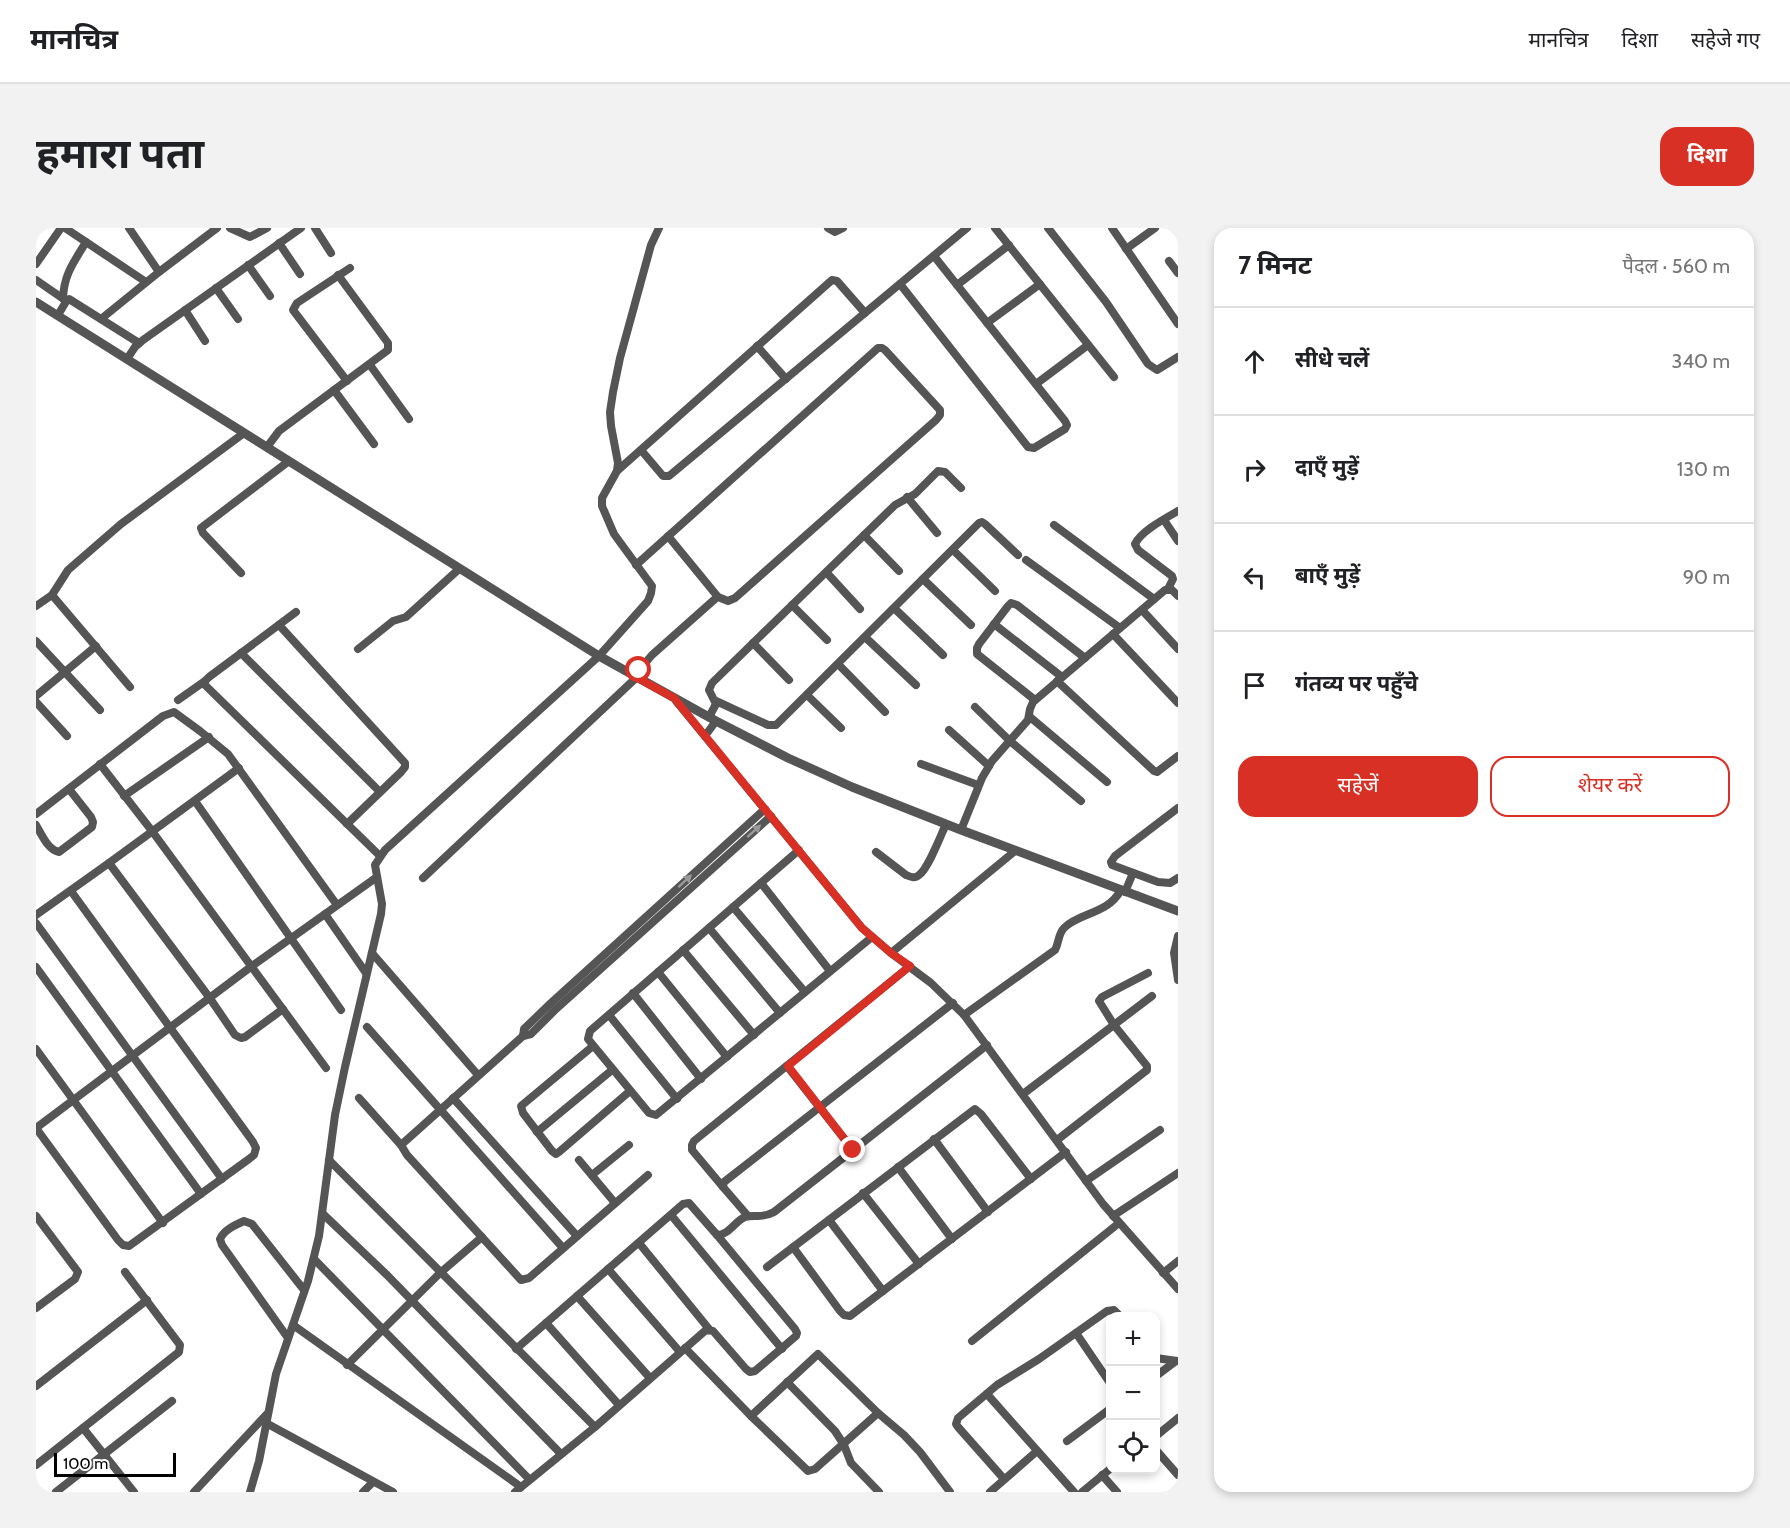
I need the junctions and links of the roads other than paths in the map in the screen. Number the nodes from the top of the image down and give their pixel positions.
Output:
1 (63, 228) edge
2 (129, 228) edge
3 (217, 228) edge
4 (230, 228) edge
5 (267, 228) edge
6 (301, 228) edge
7 (315, 228) edge
8 (659, 228) edge
9 (828, 228) edge
10 (843, 228) edge
11 (967, 228) edge
12 (995, 228) edge
13 (1112, 228) edge
14 (1155, 228) edge
15 (1053, 230) edge
16 (86, 242) junction
17 (279, 243) junction
18 (1009, 245) junction
19 (1126, 249) junction
20 (331, 253) dead end
21 (934, 255) junction
22 (1169, 261) dead end
23 (36, 264) edge
24 (248, 265) junction
25 (350, 268) dead end
26 (159, 272) junction
27 (1178, 273) edge
28 (300, 274) dead end
29 (338, 275) junction
30 (36, 280) edge
31 (146, 282) junction
32 (900, 284) junction
33 (1040, 284) junction
34 (957, 285) junction
35 (216, 288) junction
36 (270, 296) dead end
37 (65, 300) junction
38 (36, 302) edge
39 (185, 310) junction
40 (865, 312) junction
41 (59, 313) junction
42 (101, 319) junction
43 (238, 319) dead end
44 (987, 323) junction
45 (1178, 324) edge
46 (206, 341) dead end
47 (1088, 345) junction
48 (757, 346) junction
49 (133, 351) junction
50 (1178, 357) edge
51 (370, 364) junction
52 (1114, 377) dead end
53 (786, 379) junction
54 (347, 381) junction
55 (1036, 384) junction
56 (334, 390) junction
57 (409, 419) dead end
58 (244, 433) junction
59 (270, 441) junction
60 (374, 444) dead end
61 (641, 450) junction
62 (289, 461) junction
63 (617, 471) junction
64 (961, 488) dead end
65 (907, 497) junction
66 (1178, 511) edge
67 (1164, 520) junction
68 (1054, 525) dead end
69 (937, 533) dead end
70 (864, 535) junction
71 (668, 536) junction
72 (1178, 541) edge
73 (953, 550) junction
74 (636, 565) junction
75 (459, 569) junction
76 (899, 571) dead end
77 (241, 573) dead end
78 (826, 573) junction
79 (923, 579) junction
80 (1168, 589) junction
81 (995, 591) dead end
82 (52, 595) junction
83 (1178, 596) edge
84 (718, 597) junction
85 (1154, 599) junction
86 (792, 605) junction
87 (36, 606) edge
88 (894, 608) junction
89 (860, 609) dead end
90 (1142, 610) junction
91 (296, 612) dead end
92 (994, 624) junction
93 (279, 625) junction
94 (971, 625) dead end
95 (1120, 628) junction
96 (1113, 634) junction
97 (865, 637) junction
98 (827, 640) dead end
99 (36, 641) edge
100 (753, 643) junction
101 (96, 646) junction
102 (358, 649) dead end
103 (1178, 649) edge
104 (241, 653) junction
105 (601, 653) junction
106 (944, 655) dead end
107 (1085, 658) junction
108 (838, 664) junction
109 (64, 672) junction
110 (638, 672) junction
111 (1060, 679) junction
112 (789, 680) dead end
113 (205, 681) junction
114 (916, 685) dead end
115 (130, 687) dead end
116 (807, 695) junction
117 (36, 696) edge
118 (674, 698) junction
119 (178, 700) dead end
120 (1035, 700) junction
121 (36, 702) edge
122 (1178, 703) edge
123 (975, 707) dead end
124 (100, 710) dead end
125 (714, 712) junction
126 (885, 712) dead end
127 (1029, 717) junction
128 (841, 728) dead end
129 (949, 730) dead end
130 (67, 736) dead end
131 (705, 736) junction
132 (209, 737) junction
133 (1010, 741) junction
134 (1178, 756) edge
135 (100, 764) junction
136 (921, 764) dead end
137 (989, 766) junction
138 (239, 768) junction
139 (1107, 782) dead end
140 (978, 785) junction
141 (69, 789) junction
142 (380, 792) junction
143 (124, 796) junction
144 (195, 801) junction
145 (1081, 801) dead end
146 (765, 808) junction
147 (1178, 808) edge
148 (36, 814) edge
149 (771, 816) junction
150 (347, 824) junction
151 (946, 824) junction
152 (36, 825) edge
153 (963, 825) junction
154 (152, 831) junction
155 (799, 850) junction
156 (1015, 851) junction
157 (876, 852) dead end
158 (380, 856) junction
159 (109, 863) junction
160 (704, 864) junction
161 (710, 870) junction
162 (1132, 876) junction
163 (376, 877) junction
164 (423, 878) dead end
165 (1178, 878) edge
166 (760, 884) junction
167 (1125, 890) junction
168 (70, 891) junction
169 (668, 902) junction
170 (337, 905) junction
171 (733, 907) junction
172 (1178, 911) edge
173 (325, 914) junction
174 (36, 915) edge
175 (36, 923) edge
176 (709, 928) junction
177 (1178, 936) edge
178 (872, 937) junction
179 (291, 938) junction
180 (684, 950) junction
181 (372, 953) junction
182 (891, 953) junction
183 (252, 966) junction
184 (910, 966) junction
185 (36, 967) edge
186 (830, 971) junction
187 (366, 972) junction
188 (658, 972) junction
189 (1148, 973) dead end
190 (1178, 977) edge
191 (805, 992) junction
192 (633, 993) junction
193 (1152, 996) dead end
194 (209, 997) junction
195 (953, 1003) junction
196 (283, 1008) junction
197 (341, 1010) dead end
198 (780, 1013) junction
199 (609, 1015) junction
200 (964, 1016) junction
201 (1114, 1025) junction
202 (170, 1027) junction
203 (367, 1027) dead end
204 (754, 1035) junction
205 (987, 1045) junction
206 (593, 1046) junction
207 (36, 1049) edge
208 (132, 1056) junction
209 (727, 1057) junction
210 (788, 1066) junction
211 (326, 1068) dead end
212 (612, 1070) junction
213 (111, 1071) junction
214 (478, 1075) junction
215 (701, 1079) junction
216 (630, 1091) junction
217 (1023, 1094) junction
218 (359, 1098) dead end
219 (453, 1098) junction
220 (677, 1099) junction
221 (73, 1100) junction
222 (820, 1107) junction
223 (440, 1109) junction
224 (36, 1128) edge
225 (1160, 1130) dead end
226 (537, 1132) junction
227 (934, 1139) junction
228 (1057, 1140) junction
229 (401, 1145) junction
230 (629, 1145) dead end
231 (853, 1150) junction
232 (1066, 1152) junction
233 (329, 1160) junction
234 (579, 1160) dead end
235 (898, 1167) junction
236 (1178, 1173) edge
237 (592, 1175) junction
238 (648, 1175) dead end
239 (222, 1179) junction
240 (1031, 1179) junction
241 (1086, 1181) junction
242 (723, 1187) junction
243 (863, 1193) junction
244 (201, 1194) junction
245 (615, 1203) junction
246 (988, 1212) junction
247 (323, 1214) junction
248 (671, 1215) junction
249 (36, 1216) edge
250 (748, 1216) junction
251 (1113, 1216) junction
252 (829, 1220) junction
253 (163, 1222) junction
254 (1119, 1223) junction
255 (717, 1235) junction
256 (578, 1236) junction
257 (482, 1237) junction
258 (952, 1239) junction
259 (639, 1243) junction
260 (563, 1248) junction
261 (793, 1248) junction
262 (314, 1259) junction
263 (1178, 1262) edge
264 (919, 1264) junction
265 (767, 1267) dead end
266 (608, 1269) junction
267 (125, 1272) dead end
268 (440, 1273) junction
269 (1163, 1273) junction
270 (1178, 1289) edge
271 (304, 1290) junction
272 (883, 1292) junction
273 (36, 1295) edge
274 (577, 1296) junction
275 (147, 1300) junction
276 (412, 1301) junction
277 (39, 1306) edge
278 (1106, 1312) edge
279 (546, 1323) junction
280 (293, 1325) junction
281 (709, 1329) junction
282 (382, 1330) junction
283 (1076, 1333) junction
284 (288, 1338) junction
285 (972, 1341) dead end
286 (516, 1349) junction
287 (783, 1349) junction
288 (683, 1350) junction
289 (1160, 1359) edge
290 (1177, 1361) edge
291 (347, 1365) junction
292 (1160, 1373) edge
293 (1106, 1377) edge
294 (650, 1378) junction
295 (787, 1382) junction
296 (36, 1386) edge
297 (987, 1394) junction
298 (172, 1401) dead end
299 (620, 1405) junction
300 (1106, 1412) edge
301 (268, 1413) junction
302 (878, 1413) junction
303 (751, 1416) junction
304 (1178, 1418) edge
305 (266, 1423) junction
306 (595, 1427) junction
307 (83, 1428) junction
308 (1160, 1432) edge
309 (1067, 1441) dead end
310 (844, 1445) junction
311 (1037, 1450) junction
312 (104, 1454) junction
313 (561, 1454) junction
314 (1160, 1455) edge
315 (36, 1465) edge
316 (1106, 1472) edge
317 (1102, 1475) junction
318 (1178, 1475) edge
319 (529, 1479) junction
320 (1004, 1479) junction
321 (374, 1482) junction
322 (518, 1489) edge
323 (56, 1492) edge
324 (134, 1492) edge
325 (194, 1492) edge
326 (250, 1492) edge
327 (363, 1492) edge
328 (393, 1492) edge
329 (879, 1492) edge
330 (950, 1492) edge
331 (990, 1492) edge
332 (1074, 1492) edge
333 (1082, 1492) edge
334 (1117, 1492) edge

1 - 16 street
1 - 23 street
2 - 26 street
3 - 26 street
4 - 5 street
6 - 17 street
7 - 20 street
8 - 63 street
9 - 10 street
11 - 21 street
12 - 18 street
13 - 19 street
14 - 19 street
15 - 50 street
16 - 31 street
16 - 37 street
17 - 24 street
17 - 28 street
18 - 33 street
18 - 34 street
19 - 45 street
21 - 32 street
21 - 34 street
22 - 27 street
24 - 35 street
24 - 36 street
25 - 29 street
26 - 31 street
29 - 51 street
29 - 54 street
30 - 37 street
31 - 42 street
32 - 40 street
32 - 55 street
33 - 44 street
33 - 47 street
34 - 44 street
35 - 39 street
35 - 43 street
37 - 41 street
37 - 42 street
38 - 41 street
39 - 46 street
39 - 49 street
40 - 48 street
40 - 53 street
41 - 49 street
42 - 49 street
44 - 55 street
47 - 52 street
47 - 55 street
48 - 53 street
48 - 61 street
49 - 58 street
51 - 54 street
51 - 57 street
53 - 61 street
54 - 56 street
56 - 59 street
56 - 60 street
58 - 59 street
58 - 82 street
59 - 62 street
61 - 63 street
62 - 75 street
62 - 77 street
63 - 74 street
64 - 65 street
65 - 69 street
65 - 70 street
66 - 67 street
67 - 72 street
67 - 80 street
68 - 85 street
70 - 76 street
70 - 78 street
71 - 74 street
71 - 84 street
71 - 84 street
73 - 79 street
73 - 81 street
73 - 95 street
74 - 105 street
75 - 102 street
75 - 105 street
78 - 86 street
78 - 89 street
79 - 88 street
79 - 94 street
80 - 83 street
80 - 85 street
82 - 87 street
82 - 101 street
84 - 110 street
85 - 90 street
86 - 98 street
86 - 100 street
88 - 97 street
88 - 106 street
90 - 95 street
90 - 103 street
91 - 93 street
92 - 107 street
92 - 111 street
92 - 120 street
93 - 104 street
93 - 142 street
95 - 96 street
96 - 107 street
96 - 122 street
97 - 108 street
97 - 114 street
99 - 109 street
100 - 112 street
100 - 125 street
101 - 109 street
101 - 115 street
104 - 113 street
104 - 142 street
105 - 110 street
105 - 158 street
107 - 111 street
108 - 116 street
108 - 126 street
109 - 117 street
109 - 124 street
110 - 118 street
110 - 164 street
111 - 120 street
111 - 134 street
113 - 119 street
113 - 150 street
116 - 125 street
116 - 128 street
118 - 125 street
118 - 131 street
120 - 127 street
121 - 130 street
123 - 133 street
125 - 131 street
125 - 151 street
127 - 133 street
127 - 139 street
129 - 137 street
131 - 146 street
132 - 135 street
132 - 138 street
132 - 143 street
133 - 137 street
133 - 145 street
135 - 141 street
135 - 143 street
136 - 140 street
137 - 140 street
138 - 144 street
138 - 170 street
140 - 153 street
141 - 148 street
141 - 152 street
142 - 150 street
143 - 154 street
144 - 154 street
144 - 179 street
146 - 149 street
146 - 160 street
147 - 162 street
149 - 155 street
161 -> 149 street
150 - 158 street
151 - 153 street
151 - 157 street
153 - 156 street
154 - 159 street
154 - 183 street
155 - 166 street
155 - 178 street
156 - 167 street
156 - 182 street
158 - 163 street
159 - 168 street
159 - 194 street
160 - 161 street
169 -> 160 street
161 - 169 street
162 - 165 street
162 - 167 street
163 - 170 street
163 - 181 street
166 - 171 street
166 - 186 street
167 - 172 street
167 - 200 street
168 - 174 street
168 - 202 street
169 - 214 street
170 - 173 street
171 - 176 street
171 - 191 street
173 - 179 street
173 - 187 street
175 - 208 street
176 - 180 street
176 - 198 street
177 - 190 street
178 - 182 street
178 - 186 street
179 - 183 street
179 - 197 street
180 - 188 street
180 - 204 street
181 - 187 street
181 - 214 street
182 - 184 street
183 - 194 street
183 - 196 street
184 - 195 street
184 - 210 street
185 - 213 street
186 - 191 street
187 - 233 street
188 - 192 street
188 - 209 street
189 - 201 street
191 - 198 street
192 - 199 street
192 - 215 street
193 - 201 street
194 - 196 street
194 - 202 street
195 - 200 street
195 - 222 street
196 - 211 street
198 - 204 street
199 - 206 street
199 - 220 street
200 - 205 street
201 - 217 street
201 - 228 street
202 - 208 street
202 - 239 street
203 - 223 street
204 - 209 street
205 - 217 street
205 - 231 street
206 - 212 street
206 - 226 street
207 - 221 street
208 - 213 street
208 - 239 street
209 - 215 street
210 - 222 street
210 - 242 street
212 - 216 street
212 - 226 street
213 - 221 street
213 - 244 street
214 - 219 street
215 - 220 street
216 - 220 street
216 - 226 street
217 - 228 street
218 - 229 street
219 - 223 street
219 - 256 street
221 - 224 street
221 - 253 street
222 - 231 street
222 - 242 street
223 - 229 street
223 - 260 street
224 - 253 street
225 - 241 street
227 - 235 street
227 - 240 street
227 - 246 street
228 - 232 street
229 - 257 street
230 - 237 street
231 - 250 street
232 - 240 street
232 - 241 street
233 - 247 street
233 - 268 street
234 - 237 street
235 - 243 street
235 - 258 street
236 - 251 street
237 - 245 street
238 - 245 street
239 - 244 street
240 - 246 street
241 - 251 street
242 - 250 street
243 - 252 street
243 - 264 street
244 - 253 street
245 - 256 street
246 - 258 street
247 - 262 street
247 - 276 street
248 - 255 street
248 - 259 street
248 - 287 street
249 - 277 street
250 - 255 street
251 - 254 street
252 - 261 street
252 - 272 street
254 - 269 street
254 - 285 street
255 - 287 street
256 - 260 street
257 - 260 street
257 - 268 street
258 - 264 street
259 - 266 street
259 - 281 street
261 - 265 street
261 - 272 street
262 - 271 street
262 - 282 street
263 - 269 street
264 - 272 street
266 - 274 street
266 - 288 street
267 - 275 street
268 - 276 street
268 - 286 street
269 - 270 street
271 - 280 street
271 - 284 street
273 - 277 street
274 - 279 street
274 - 294 street
275 - 296 street
275 - 307 street
276 - 282 street
276 - 313 street
278 - 283 street
279 - 286 street
279 - 299 street
280 - 284 street
280 - 291 street
281 - 287 street
281 - 288 street
282 - 291 street
282 - 319 street
283 - 293 street
283 - 297 street
284 - 301 street
286 - 306 street
288 - 294 street
288 - 303 street
289 - 290 street
290 - 292 street
291 - 322 street
294 - 299 street
295 - 302 street
295 - 303 street
295 - 310 street
297 - 311 street
297 - 320 street
298 - 312 street
299 - 306 street
300 - 309 street
301 - 305 street
301 - 325 street
302 - 310 street
302 - 330 street
303 - 310 street
304 - 308 street
305 - 321 street
305 - 326 street
306 - 313 street
307 - 312 street
307 - 315 street
310 - 329 street
311 - 320 street
311 - 332 street
312 - 323 street
312 - 324 street
313 - 319 street
314 - 318 street
316 - 317 street
317 - 333 street
317 - 334 street
319 - 322 street
320 - 331 street
321 - 327 street
321 - 328 street

